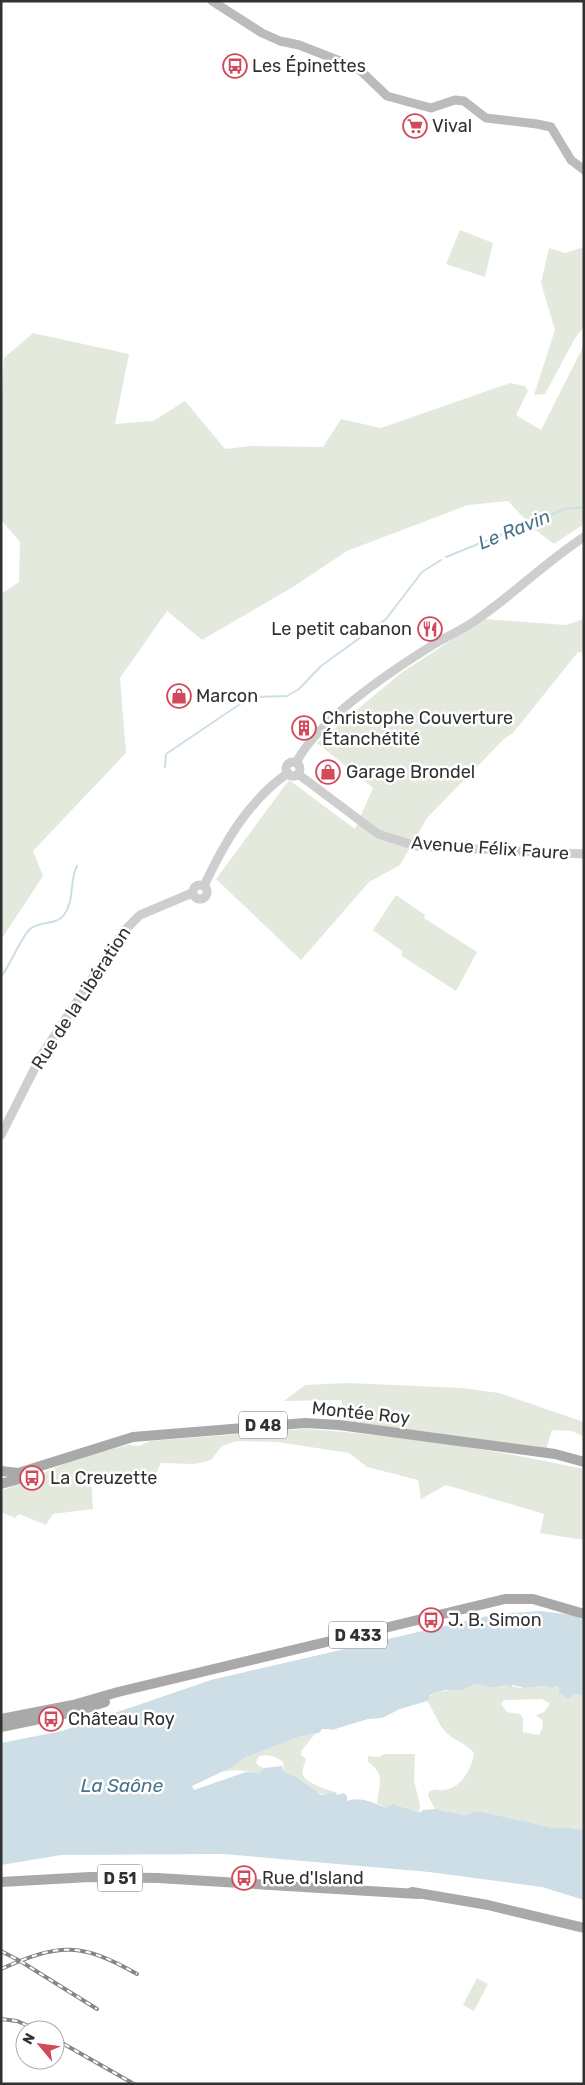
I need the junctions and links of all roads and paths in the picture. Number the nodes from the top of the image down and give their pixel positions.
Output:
1 (212, 1) edge
2 (584, 170) edge
3 (584, 537) edge
4 (296, 763) junction
5 (288, 773) junction
6 (298, 774) junction
7 (584, 854) edge
8 (1, 1135) edge
9 (584, 1462) edge
10 (47, 1465) junction
11 (1, 1472) edge
12 (1, 1484) edge
13 (584, 1614) edge
14 (131, 1690) junction
15 (1, 1719) edge
16 (1, 1727) edge
17 (1, 1882) edge
18 (584, 1928) edge

1 - 2 main road
3 - 4 street
4 - 5 street
4 - 6 street
5 - 6 street
5 - 8 street, Rue de la Libération
6 - 7 street, Avenue Félix Faure
9 - 10 main road, Montée Roy / D 48
10 - 11 main road, D 48
10 - 12 main road, D 48
13 - 14 main road, D 433
14 - 15 main road, D 433
14 - 16 main road, D 433
17 - 18 main road, D 51

